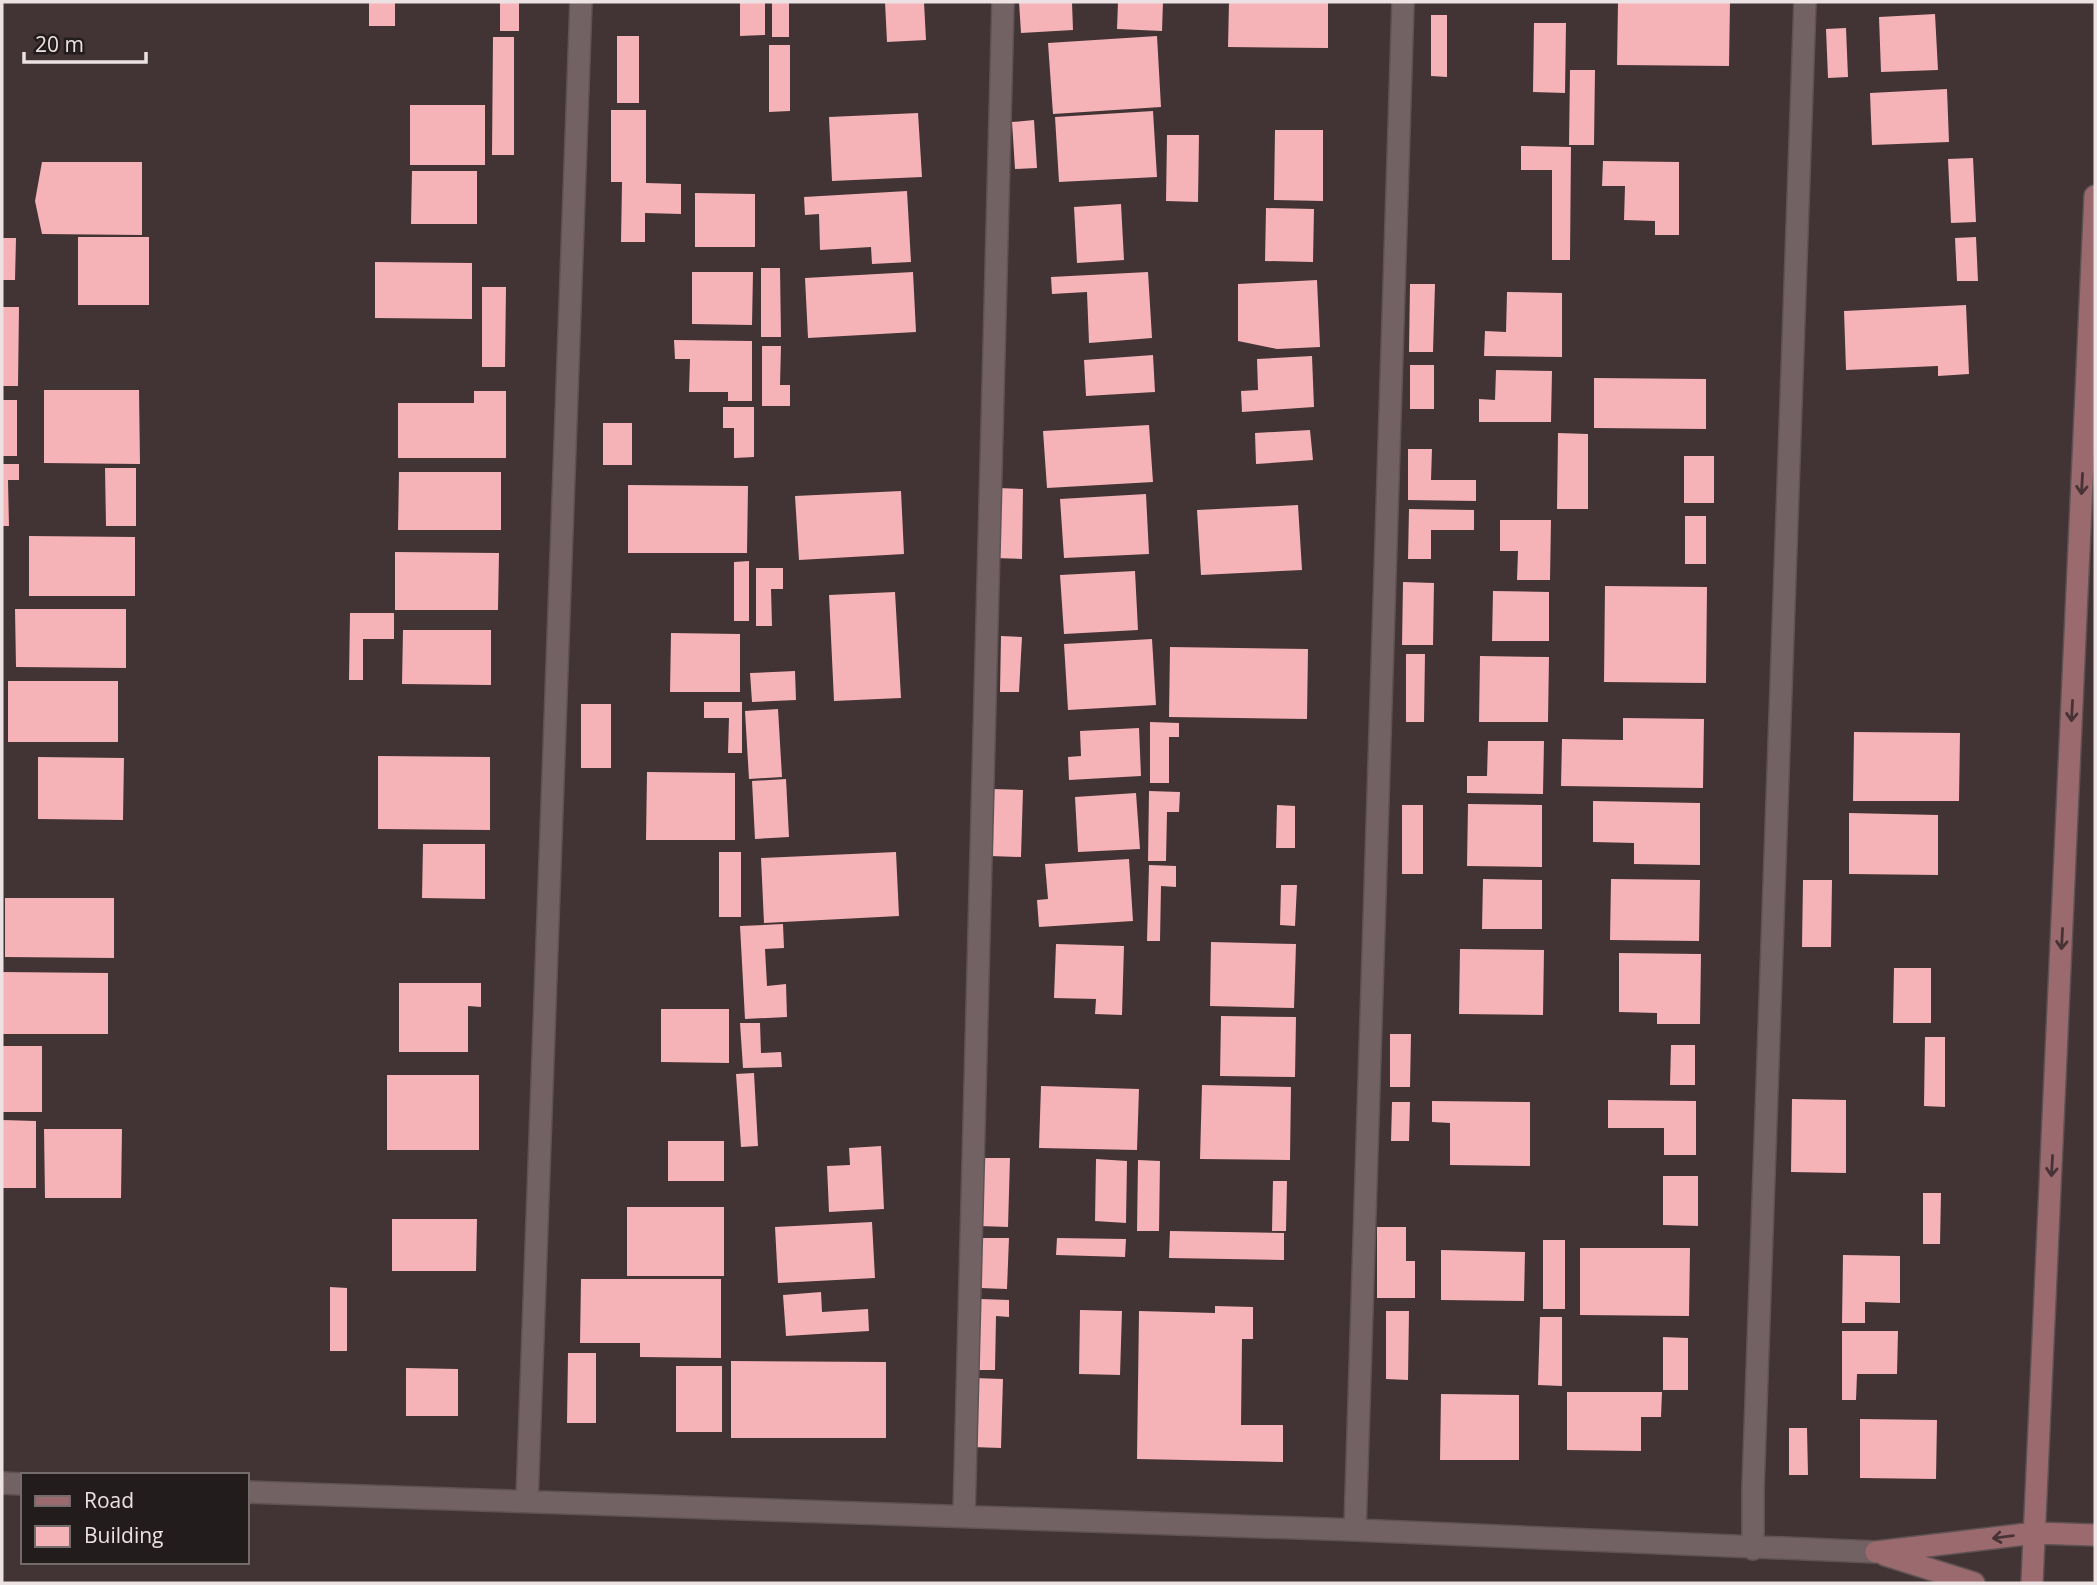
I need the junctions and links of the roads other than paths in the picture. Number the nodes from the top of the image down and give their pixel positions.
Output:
1 (581, 2) edge
2 (1003, 2) edge
3 (1403, 2) edge
4 (1805, 2) edge
5 (2095, 196) edge
6 (2, 1483) edge
7 (21, 1484) edge
8 (248, 1492) edge
9 (527, 1501) junction
10 (964, 1516) junction
11 (1354, 1530) junction
12 (2035, 1533) junction
13 (2095, 1535) edge
14 (1753, 1549) junction
15 (1876, 1552) junction
16 (1974, 1583) edge
17 (2032, 1583) edge

1 - 9 street
2 - 10 street
3 - 11 street
4 - 14 street
5 -> 12 street
6 - 7 street
8 - 9 street
9 - 10 street
10 - 11 street
11 - 14 street
12 - 13 street
12 -> 15 street
12 - 17 street
14 - 15 street
15 - 16 street

